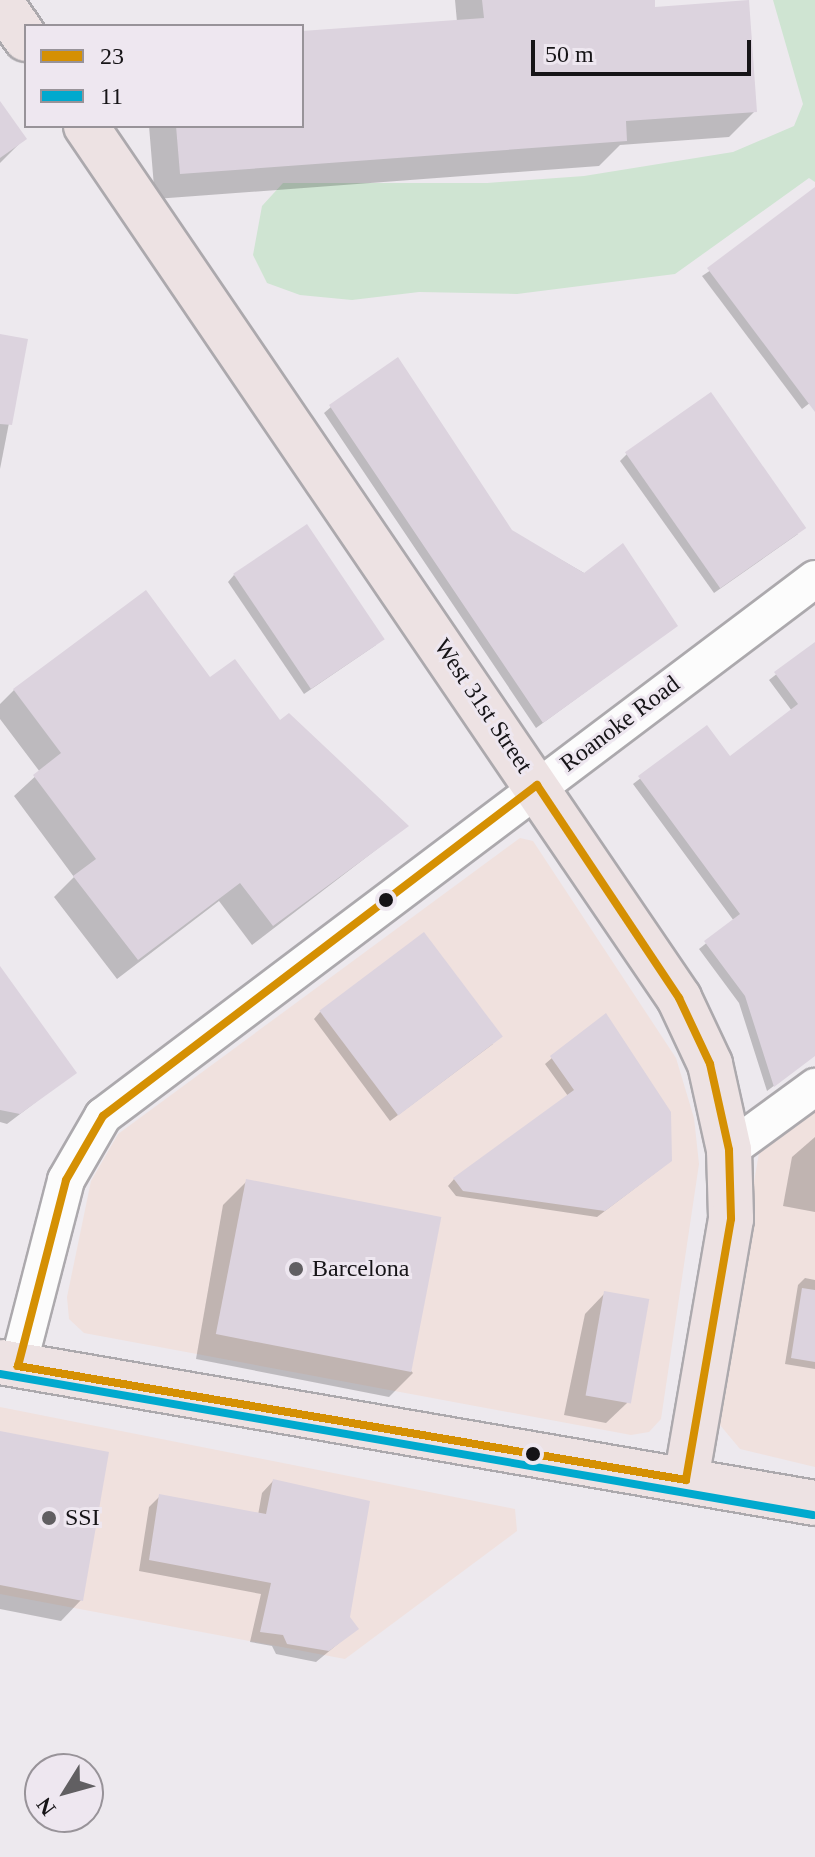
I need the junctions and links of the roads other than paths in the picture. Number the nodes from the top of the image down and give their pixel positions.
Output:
1 (1, 1) edge
2 (24, 36) edge
3 (87, 128) edge
4 (815, 579) edge
5 (537, 785) junction
6 (815, 1087) edge
7 (729, 1150) junction
8 (9, 1364) edge
9 (686, 1480) junction
10 (815, 1503) edge

1 - 2 main road
3 - 5 main road, West 31st Street
4 - 5 street, Roanoke Road
5 - 7 main road, West 31st Street
5 - 8 street, Roanoke Road
6 - 7 street
7 - 9 main road, West 31st Street
8 - 9 main road
9 - 10 main road

